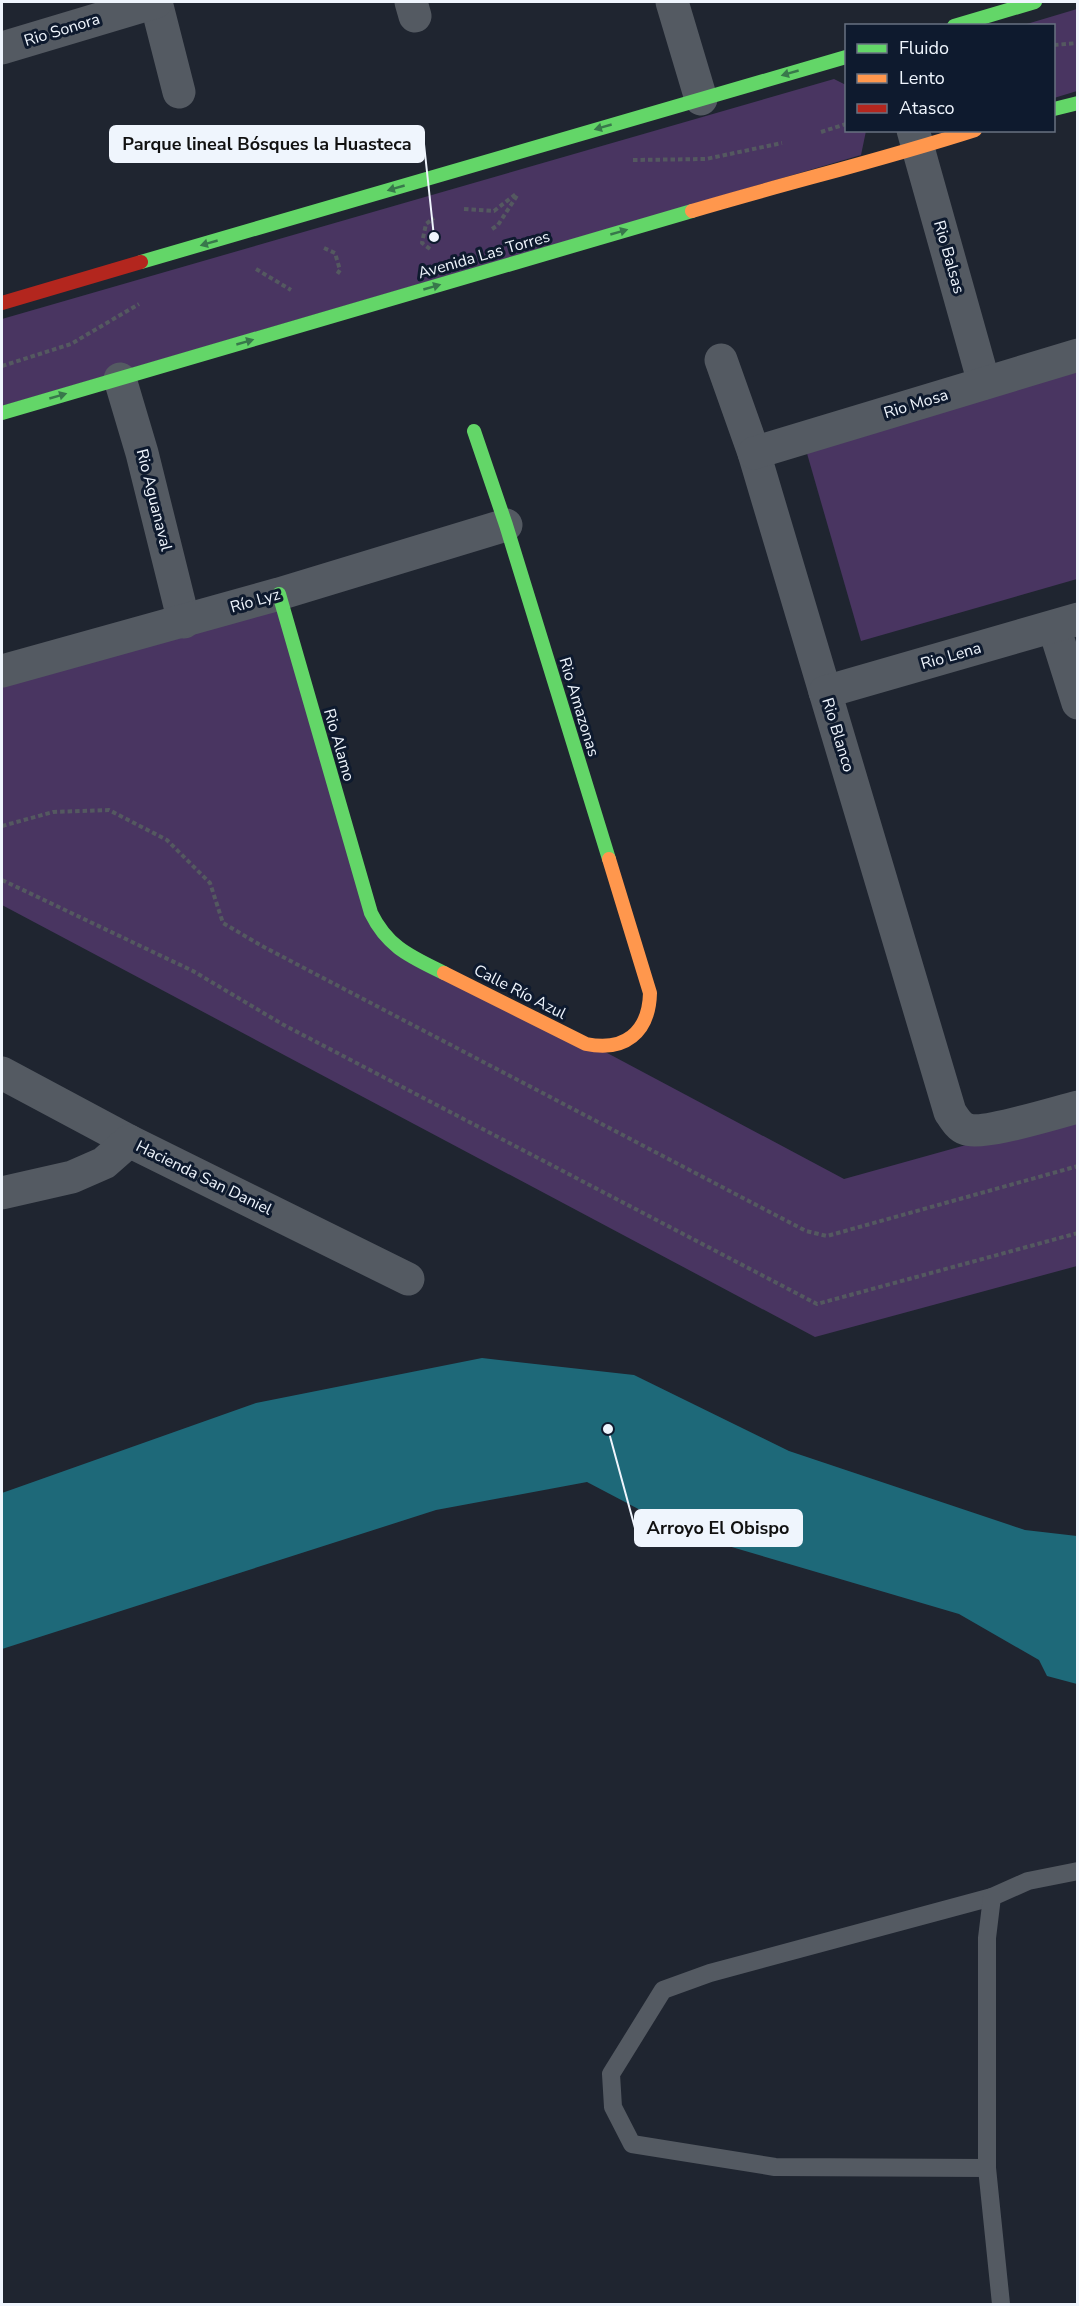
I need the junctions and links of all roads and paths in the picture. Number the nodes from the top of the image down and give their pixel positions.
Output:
1 (156, 2) edge
2 (672, 2) edge
3 (1035, 2) edge
4 (961, 24) edge
5 (1077, 43) edge
6 (1055, 45) edge
7 (2, 48) edge
8 (845, 57) edge
9 (179, 92) dead end
10 (701, 99) junction
11 (1077, 103) edge
12 (1055, 108) edge
13 (845, 124) edge
14 (962, 132) edge
15 (818, 133) dead end
16 (916, 139) edge
17 (788, 142) dead end
18 (626, 160) dead end
19 (459, 209) dead end
20 (441, 213) dead end
21 (489, 231) dead end
22 (328, 241) dead end
23 (438, 254) dead end
24 (245, 272) dead end
25 (334, 280) dead end
26 (295, 292) dead end
27 (2, 303) edge
28 (141, 303) dead end
29 (1077, 355) edge
30 (721, 360) dead end
31 (2, 366) edge
32 (120, 379) junction
33 (984, 383) junction
34 (2, 412) edge
35 (474, 431) dead end
36 (754, 453) junction
37 (506, 525) junction
38 (279, 594) junction
39 (184, 622) junction
40 (1066, 623) edge
41 (2, 671) edge
42 (825, 692) junction
43 (1077, 703) edge
44 (2, 880) edge
45 (368, 906) joint
46 (650, 993) joint
47 (2, 1073) edge
48 (1077, 1107) edge
49 (129, 1141) junction
50 (2, 1193) edge
51 (1077, 1233) edge
52 (408, 1279) dead end
53 (1077, 1871) edge
54 (992, 1897) junction
55 (987, 2168) junction
56 (1001, 2304) edge

1 - 7 street, Rio Sonora
1 - 9 street, Rio Sonora
2 - 10 street
3 - 4 street
5 - 6 path
8 -> 10 street
10 -> 27 street
11 - 12 street
13 - 15 path
14 - 16 street, Avenida Las Torres
32 -> 16 street, Avenida Las Torres
16 - 33 street, Rio Balsas
17 - 18 path
19 - 21 path
20 - 23 path
22 - 25 path
24 - 26 path
28 - 31 path
29 - 33 street, Rio Mosa
30 - 36 street, Rio Blanco
34 -> 32 street, Avenida Las Torres
32 - 39 street, Rio Aguanaval
33 - 36 street, Rio Mosa
35 - 37 street, Rio Amazonas
36 - 42 street, Rio Blanco
37 - 38 street, Río Lyz
37 - 46 street, Rio Amazonas
38 - 39 street, Río Lyz
38 - 45 street, Rio Alamo
39 - 41 street, Río Lyz
40 - 42 street, Rio Lena
40 - 43 street
42 - 48 street, Rio Blanco
44 - 51 path
45 - 46 street, Calle Río Azul
47 - 49 street, Hacienda San Daniel
49 - 50 street
49 - 52 street, Hacienda San Daniel
53 - 54 lane
54 - 55 lane
54 - 55 lane
55 - 56 lane

